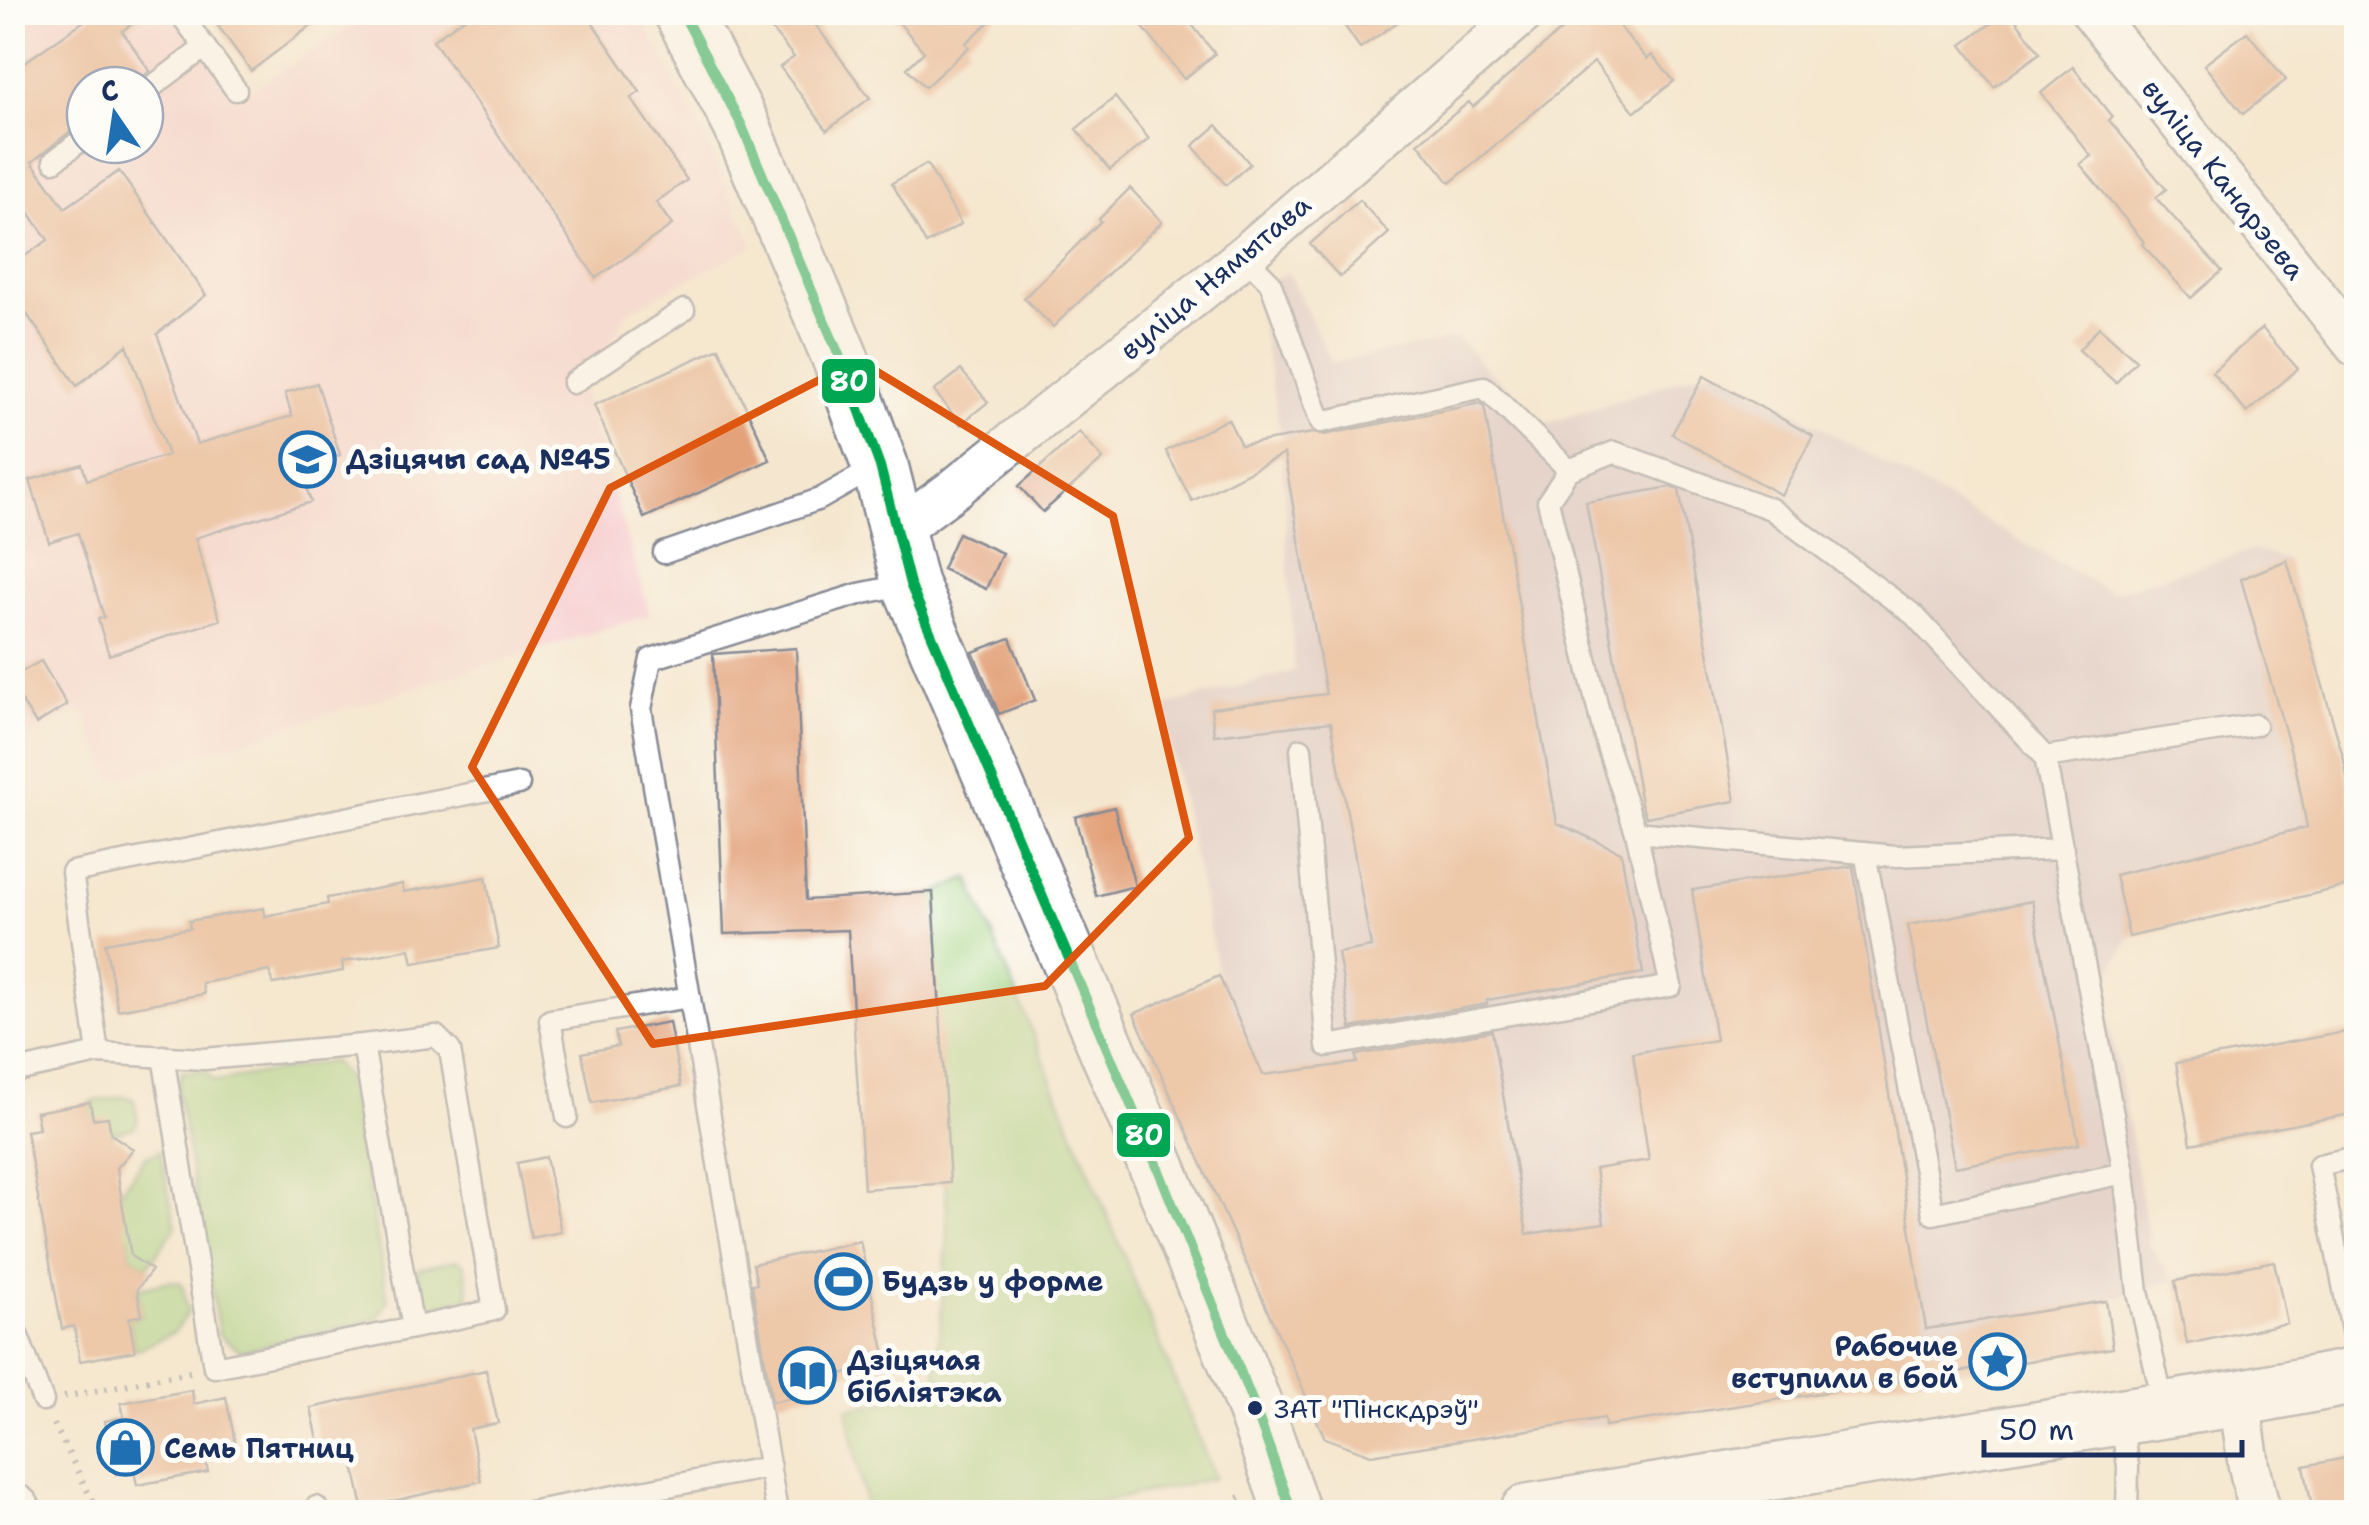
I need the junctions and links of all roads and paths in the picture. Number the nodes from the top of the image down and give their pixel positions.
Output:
1 (179, 12) edge
2 (682, 12) edge
3 (2092, 12) edge
4 (1503, 20) edge
5 (205, 47) junction
6 (165, 77) edge
7 (236, 90) dead end
8 (65, 152) edge
9 (54, 160) dead end
10 (1244, 256) junction
11 (684, 310) dead end
12 (2356, 346) edge
13 (573, 383) dead end
14 (880, 466) junction
15 (1570, 470) junction
16 (897, 531) junction
17 (664, 554) dead end
18 (910, 584) junction
19 (2255, 725) dead end
20 (1301, 749) dead end
21 (2045, 756) junction
22 (519, 784) dead end
23 (1636, 832) junction
24 (2062, 849) junction
25 (1865, 853) junction
26 (690, 997) junction
27 (363, 1046) junction
28 (98, 1052) junction
29 (162, 1056) junction
30 (12, 1072) edge
31 (567, 1117) dead end
32 (2356, 1157) edge
33 (2124, 1173) junction
34 (12, 1321) edge
35 (413, 1328) junction
36 (2356, 1350) edge
37 (214, 1367) junction
38 (2356, 1376) edge
39 (2239, 1398) junction
40 (43, 1401) junction
41 (2142, 1412) junction
42 (770, 1467) junction
43 (1267, 1505) edge
44 (1546, 1511) edge
45 (98, 1512) edge
46 (529, 1512) edge
47 (777, 1512) edge
48 (1210, 1512) edge
49 (2127, 1512) edge
50 (2260, 1512) edge

1 - 5 lane
2 - 14 street
3 - 12 street, вуліца Канарэева
4 - 10 street, вуліца Нямытава
5 - 6 lane
5 - 7 lane
8 - 9 lane
10 - 15 lane
10 - 16 street, вуліца Нямытава
11 - 13 lane
14 - 16 street
14 - 17 lane
15 - 21 lane
15 - 23 lane
16 - 18 street
18 - 26 lane
18 - 43 street
19 - 21 lane
20 - 23 lane
21 - 24 lane
22 - 28 lane
23 - 25 lane
24 - 25 lane
24 - 33 lane
25 - 33 lane
26 - 31 lane
26 - 42 lane
27 - 29 lane
27 - 35 lane
27 - 35 lane
28 - 29 lane
28 - 30 lane
29 - 37 lane
32 - 36 lane
33 - 41 lane
34 - 40 lane
35 - 37 lane
37 - 40 path
38 - 39 street
39 - 41 street
39 - 50 street
40 - 45 path
41 - 44 street
41 - 49 lane
42 - 46 lane
42 - 47 lane
43 - 48 path

